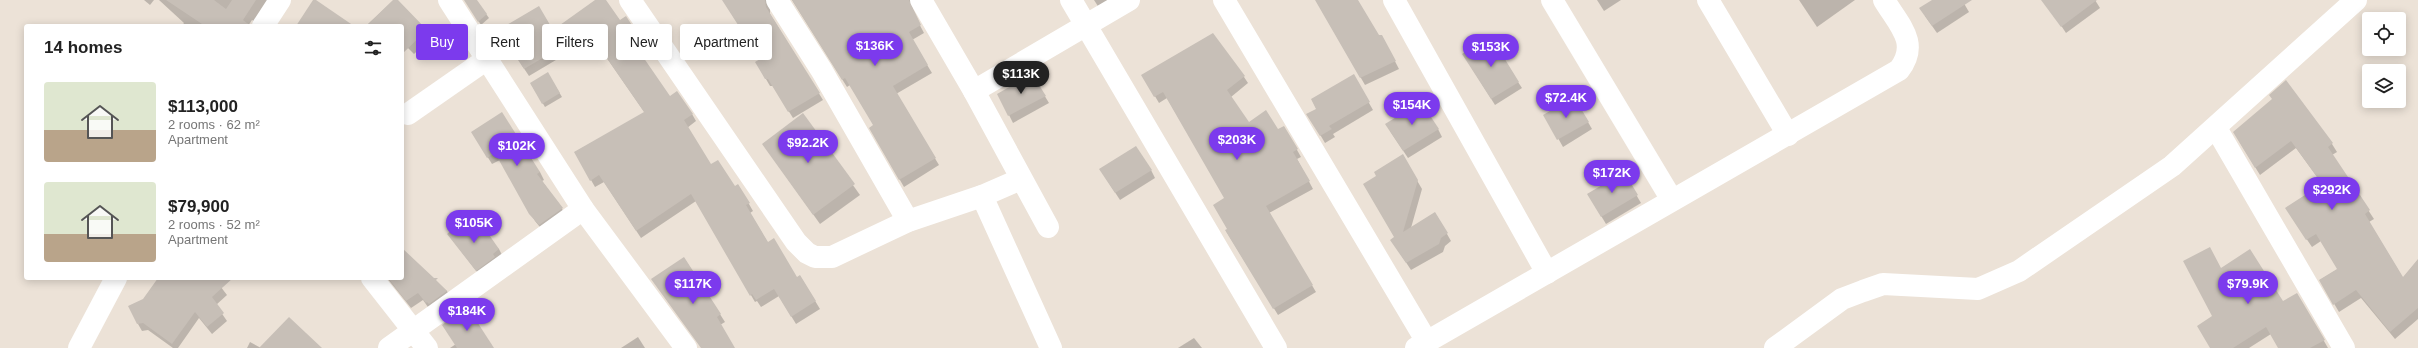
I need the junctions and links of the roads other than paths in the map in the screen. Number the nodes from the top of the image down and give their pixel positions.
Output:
1 (280, 0) edge
2 (449, 0) edge
3 (630, 0) edge
4 (777, 0) edge
5 (921, 0) edge
6 (1071, 0) edge
7 (1129, 0) edge
8 (1224, 0) edge
9 (1394, 0) edge
10 (1552, 0) edge
11 (1708, 0) edge
12 (1884, 0) edge
13 (2356, 0) edge
14 (263, 24) edge
15 (1085, 25) junction
16 (476, 42) edge
17 (486, 60) edge
18 (488, 60) edge
19 (974, 91) junction
20 (408, 114) dead end
21 (2216, 128) junction
22 (1788, 135) junction
23 (1021, 179) junction
24 (982, 196) junction
25 (1672, 200) junction
26 (583, 209) junction
27 (908, 221) junction
28 (1048, 227) dead end
29 (1547, 273) junction
30 (115, 280) edge
31 (374, 280) edge
32 (421, 340) edge
33 (1421, 345) edge
34 (79, 348) edge
35 (389, 348) edge
36 (686, 348) edge
37 (1050, 348) edge
38 (1276, 348) edge
39 (1775, 348) edge
40 (2344, 348) edge

1 - 14 street
2 - 16 street
3 - 27 street
4 - 27 street
5 - 19 street
6 - 15 street
7 - 15 street
8 - 33 street
9 - 29 street
10 - 25 street
11 - 22 street
12 - 22 street
13 - 21 street
15 - 19 street
15 - 38 street
17 - 20 street
18 - 26 street
19 - 23 street
21 - 39 street
21 - 40 street
22 - 25 street
23 - 24 street
23 - 28 street
24 - 27 street
24 - 37 street
25 - 29 street
26 - 32 street
26 - 36 street
29 - 33 street
30 - 34 street
31 - 32 street
32 - 35 street

